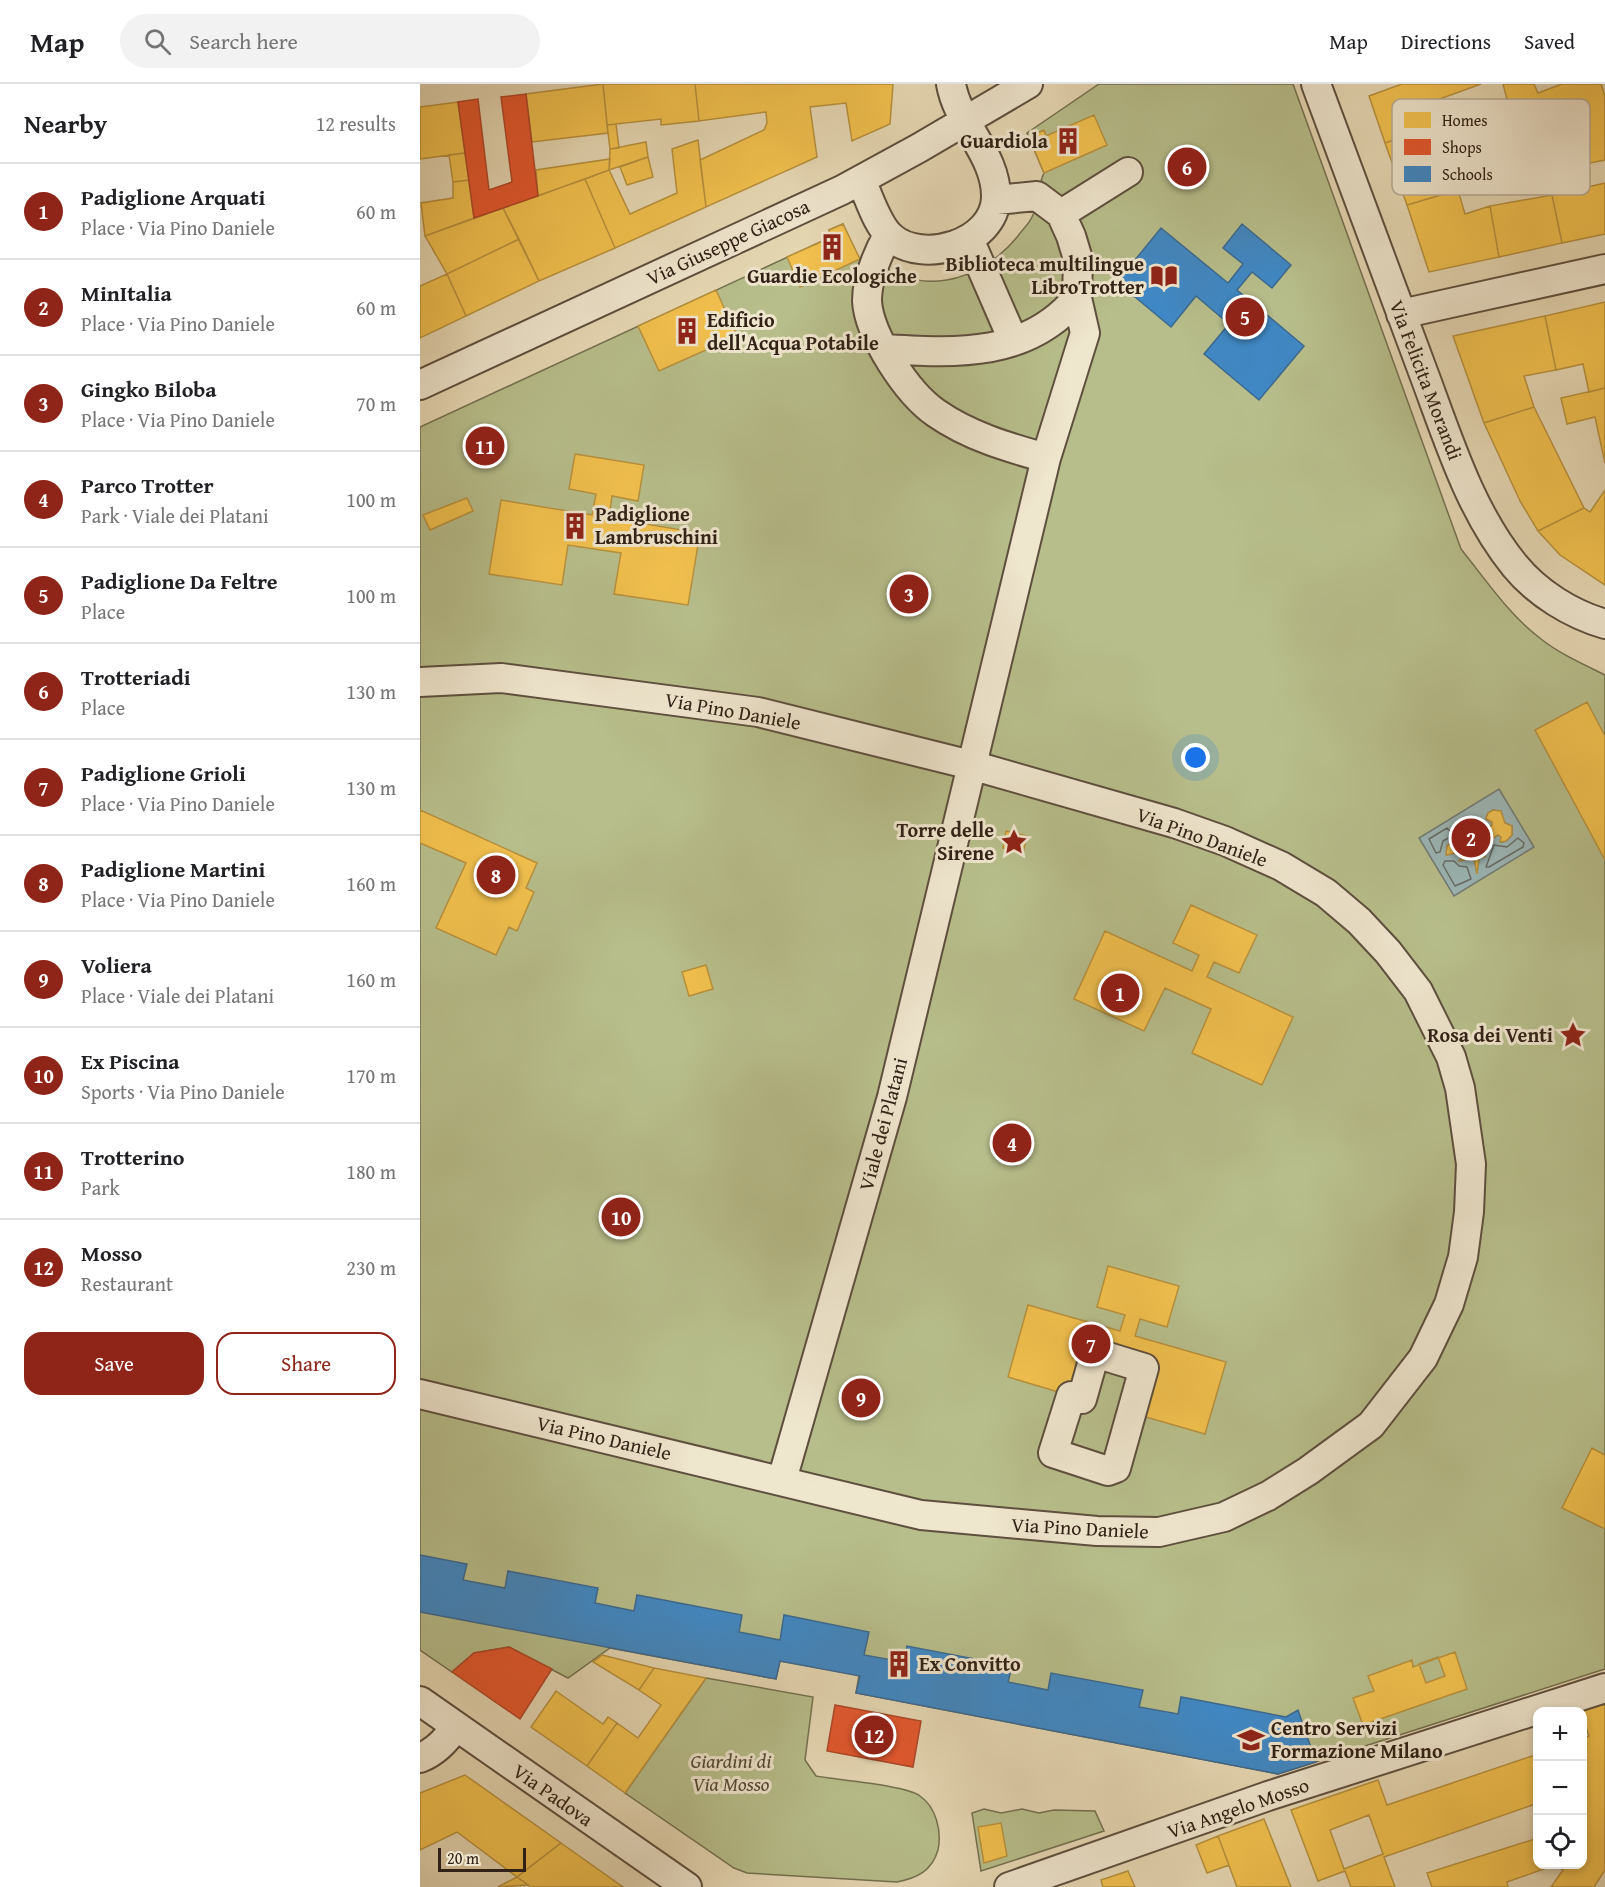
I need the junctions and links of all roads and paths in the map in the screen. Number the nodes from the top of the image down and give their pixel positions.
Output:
1 (951, 84) edge
2 (1028, 84) edge
3 (1316, 84) edge
4 (966, 121) junction
5 (1128, 172) dead end
6 (861, 180) junction
7 (996, 200) junction
8 (1061, 214) junction
9 (888, 235) junction
10 (969, 239) junction
11 (1605, 269) edge
12 (1077, 298) junction
13 (1401, 314) junction
14 (1013, 340) junction
15 (885, 349) junction
16 (420, 385) edge
17 (1046, 458) junction
18 (1605, 624) edge
19 (420, 682) edge
20 (971, 765) junction
21 (420, 1394) edge
22 (782, 1480) junction
23 (1605, 1688) edge
24 (420, 1701) edge
25 (455, 1728) junction
26 (420, 1758) edge
27 (687, 1887) edge
28 (1009, 1887) edge

1 - 4 street
2 - 4 street, Via Giuseppe Giacosa
3 - 13 street, Via Felicita Morandi
4 - 6 street, Via Giuseppe Giacosa
4 - 7 street
5 - 8 street
6 - 9 street
6 - 16 street, Via Giuseppe Giacosa
7 - 8 street
7 - 10 street
8 - 12 street
9 - 10 street
9 - 15 street
10 - 14 street
11 - 13 street
12 - 14 street
12 - 17 street, Viale dei Platani
13 - 18 street, Via Felicita Morandi
14 - 15 street
15 - 17 street
17 - 20 street, Viale dei Platani
19 - 20 street, Via Pino Daniele
20 - 22 street, Viale dei Platani
20 - 22 street, Via Pino Daniele
21 - 22 street, Via Pino Daniele
23 - 28 street, Via Angelo Mosso
24 - 25 street, Via Padova
25 - 26 street
25 - 27 street, Via Padova

